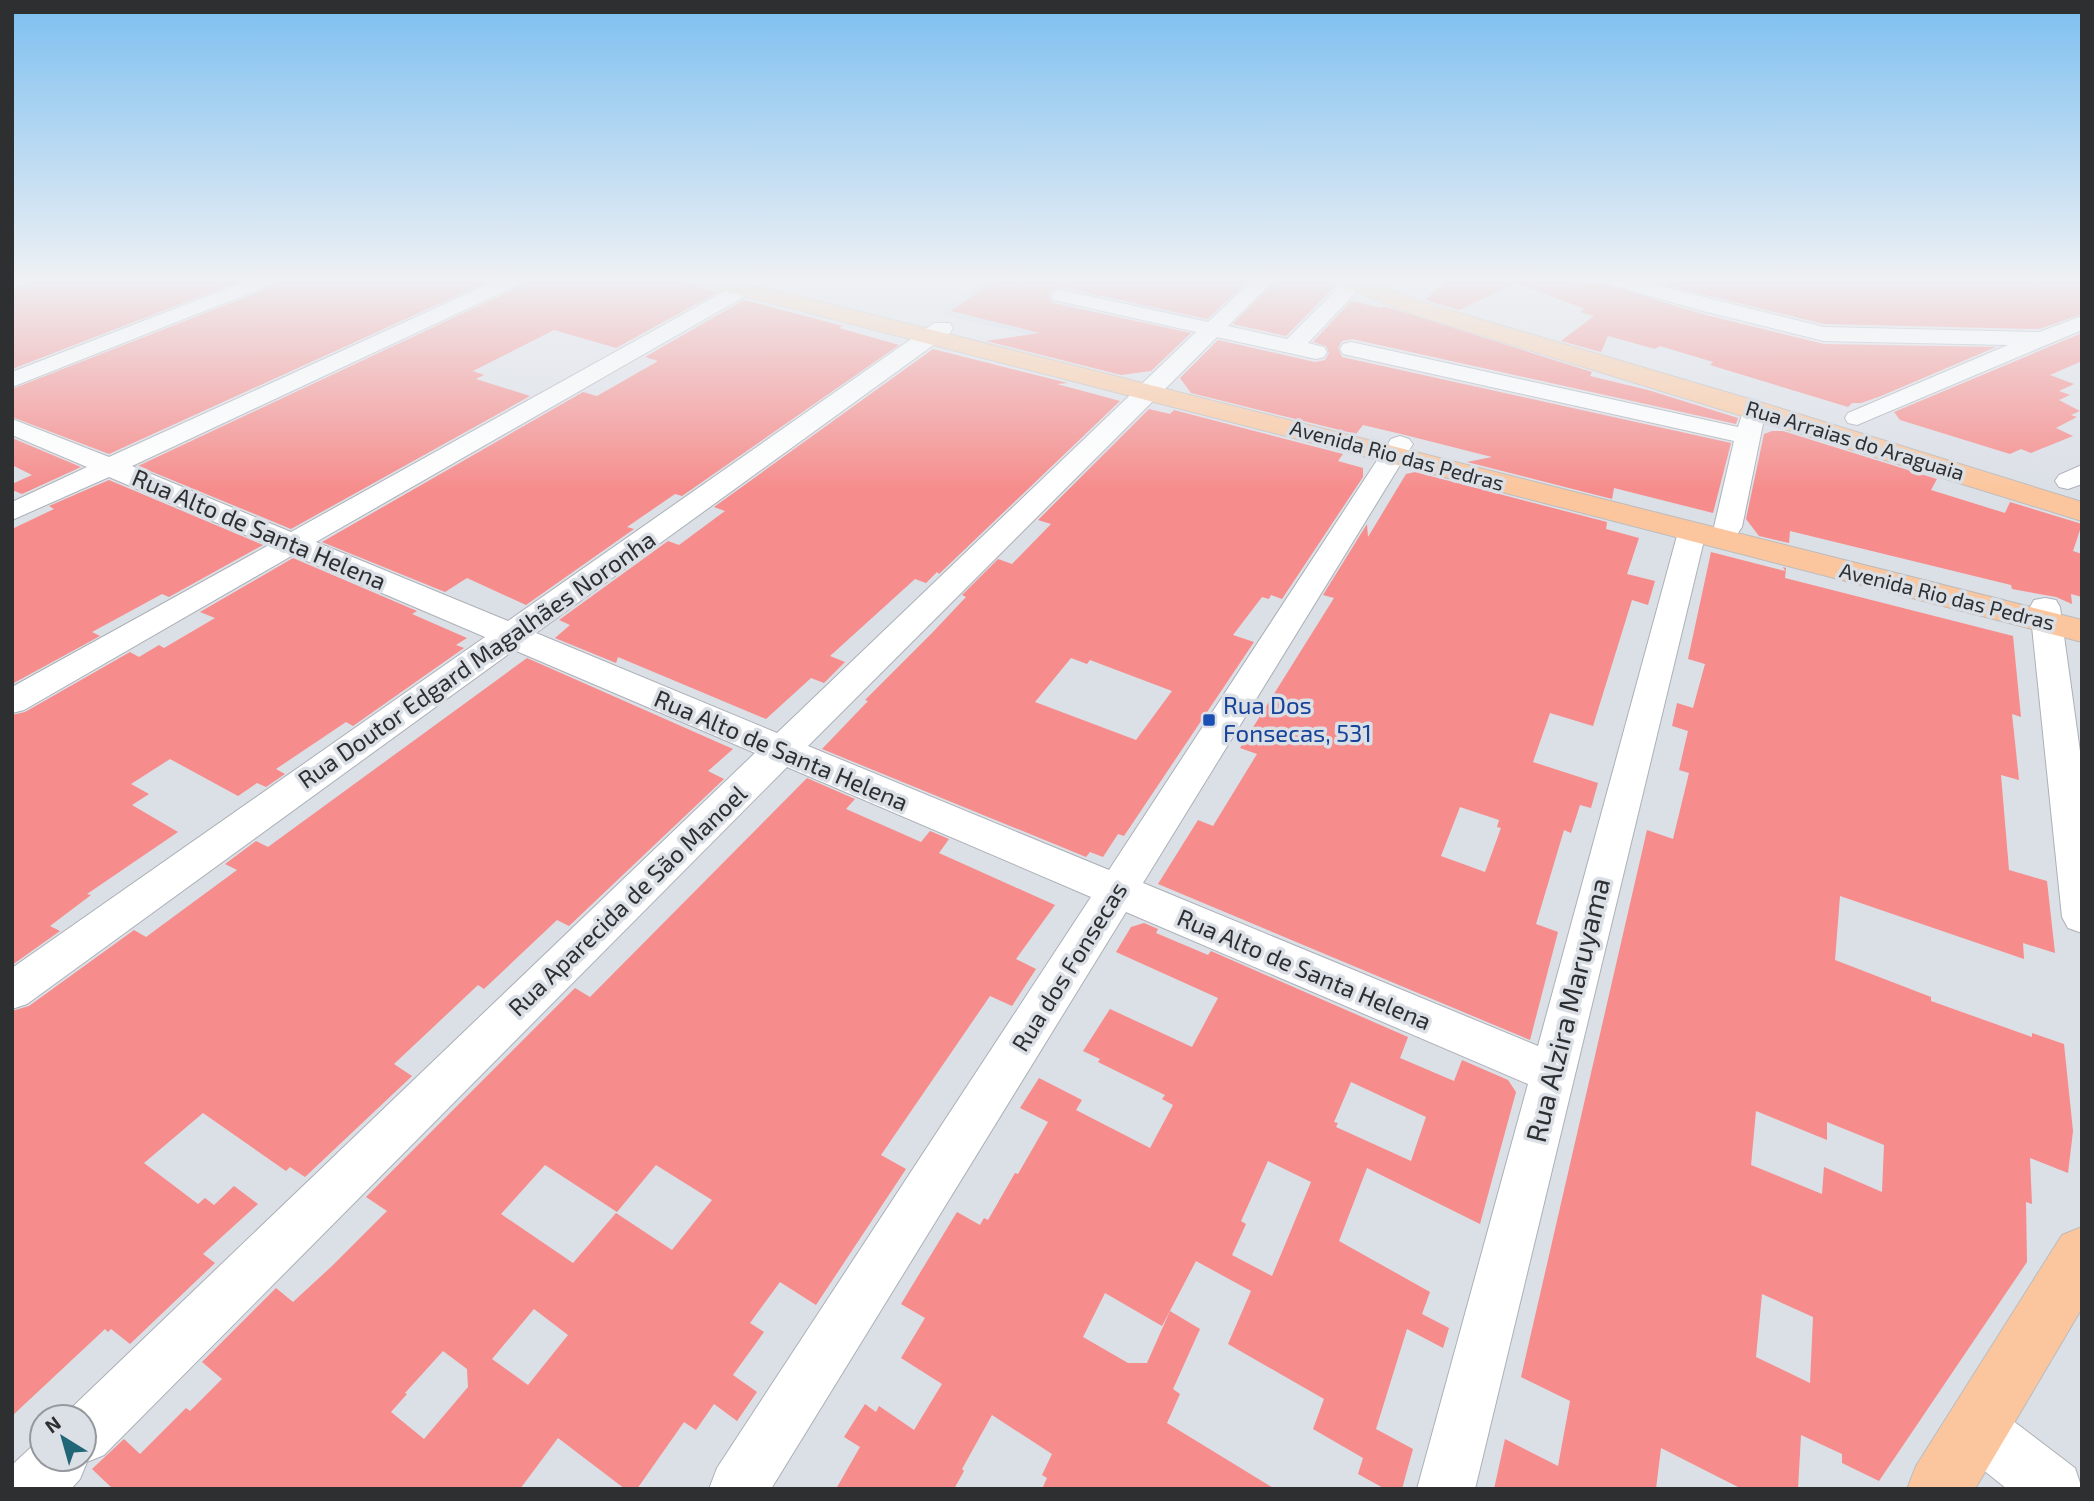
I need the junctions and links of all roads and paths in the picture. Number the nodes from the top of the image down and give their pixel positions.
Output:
1 (85, 351) edge
2 (360, 351) edge
3 (630, 351) edge
4 (909, 351) edge
5 (1014, 351) edge
6 (1189, 351) edge
7 (1311, 351) edge
8 (1360, 351) edge
9 (1561, 351) edge
10 (1636, 351) edge
11 (2015, 351) edge
12 (1316, 352) dead end
13 (12, 380) edge
14 (1152, 387) junction
15 (1754, 409) junction
16 (1857, 418) junction
17 (12, 426) edge
18 (1748, 437) junction
19 (1397, 449) junction
20 (110, 467) junction
21 (2077, 480) edge
22 (12, 512) edge
23 (2082, 512) edge
24 (1710, 529) junction
25 (294, 543) junction
26 (2046, 615) junction
27 (2082, 616) edge
28 (2082, 631) edge
29 (510, 636) junction
30 (12, 702) edge
31 (781, 751) junction
32 (1118, 892) junction
33 (2082, 917) edge
34 (12, 991) edge
35 (1552, 1073) junction
36 (2082, 1255) edge
37 (98, 1421) edge
38 (1976, 1428) junction
39 (46, 1473) edge
40 (29, 1489) edge
41 (738, 1489) edge
42 (1446, 1489) edge
43 (1939, 1489) edge
44 (2054, 1489) edge

1 - 13 street
2 - 20 street
3 - 25 street
4 - 29 street, Rua Doutor Edgard Magalhães Noronha
5 - 14 main road, Avenida Rio das Pedras
6 - 14 street, Rua Aparecida de São Manoel
7 - 12 street
8 - 18 street
9 - 15 main road, Rua Arraias do Araguaia
10 - 16 main road, Rua Arraias do Araguaia
11 - 16 street
14 - 19 main road, Avenida Rio das Pedras
14 - 31 street, Rua Aparecida de São Manoel
15 - 18 street, Rua Alzira Maruyama
15 - 23 main road, Rua Arraias do Araguaia
16 - 21 main road, Rua Arraias do Araguaia
17 - 20 street, Rua Alto de Santa Helena
18 - 24 street, Rua Alzira Maruyama
19 - 24 main road, Avenida Rio das Pedras
19 - 32 street, Rua dos Fonsecas
20 - 22 street
20 - 25 street, Rua Alto de Santa Helena
24 - 26 main road, Avenida Rio das Pedras
24 - 35 street, Rua Alzira Maruyama
25 - 29 street, Rua Alto de Santa Helena
25 - 30 street
26 - 27 main road, Avenida Rio das Pedras
26 - 28 main road, Avenida Rio das Pedras
26 - 33 street
29 - 31 street, Rua Alto de Santa Helena
29 - 34 street, Rua Doutor Edgard Magalhães Noronha
31 - 32 street, Rua Alto de Santa Helena
31 - 37 street, Rua Aparecida de São Manoel
32 - 35 street, Rua Alto de Santa Helena
32 - 41 street, Rua dos Fonsecas
35 - 42 street, Rua Alzira Maruyama
36 - 38 main road
38 - 43 main road
38 - 44 street
39 - 40 street

